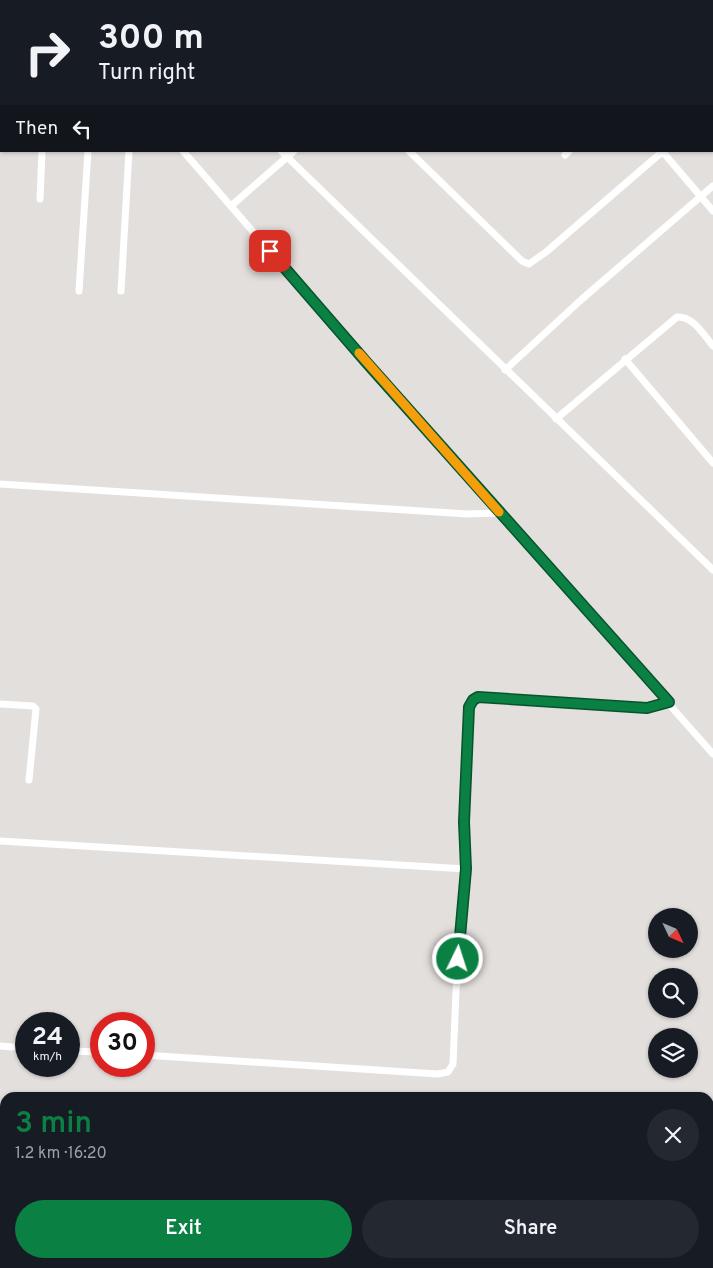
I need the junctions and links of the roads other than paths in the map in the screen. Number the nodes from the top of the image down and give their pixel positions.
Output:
1 (42, 152) edge
2 (88, 152) edge
3 (130, 152) edge
4 (184, 152) edge
5 (282, 152) edge
6 (293, 152) edge
7 (411, 152) edge
8 (662, 152) edge
9 (287, 157) junction
10 (713, 186) edge
11 (701, 197) junction
12 (40, 199) dead end
13 (231, 206) junction
14 (713, 211) edge
15 (80, 291) dead end
16 (121, 291) dead end
17 (713, 346) edge
18 (625, 360) junction
19 (506, 370) junction
20 (556, 418) junction
21 (713, 463) edge
22 (0, 484) edge
23 (500, 513) junction
24 (713, 570) edge
25 (669, 702) junction
26 (0, 704) edge
27 (713, 754) edge
28 (29, 780) dead end
29 (0, 840) edge
30 (466, 869) junction
31 (0, 1046) edge
32 (15, 1047) edge
33 (155, 1056) edge

1 - 12 street
2 - 15 street
3 - 16 street
4 - 13 street
5 - 9 street
6 - 9 street
7 - 8 street
8 - 11 street
9 - 13 street
9 - 19 street
10 - 11 street
11 - 14 street
11 - 19 street
13 - 23 street
17 - 18 street
18 - 20 street
18 - 21 street
19 - 20 street
20 - 24 street
22 - 23 street
23 - 25 street
25 - 27 street
25 - 30 street
26 - 28 street
29 - 30 street
30 - 33 street
31 - 32 street

